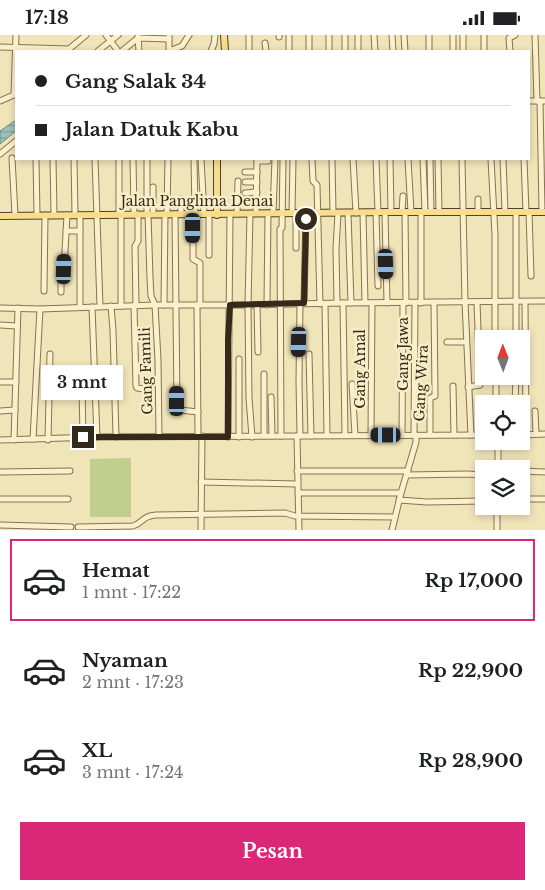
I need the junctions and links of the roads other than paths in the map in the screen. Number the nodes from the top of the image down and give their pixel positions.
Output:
1 (16, 35) edge
2 (86, 35) edge
3 (106, 35) edge
4 (118, 35) edge
5 (188, 35) edge
6 (215, 35) edge
7 (224, 35) edge
8 (249, 35) edge
9 (289, 35) edge
10 (309, 35) edge
11 (329, 35) edge
12 (345, 35) edge
13 (358, 35) edge
14 (374, 35) edge
15 (392, 35) edge
16 (404, 35) edge
17 (429, 35) edge
18 (453, 35) edge
19 (463, 35) edge
20 (484, 35) edge
21 (515, 35) edge
22 (536, 35) edge
23 (138, 37) edge
24 (169, 37) edge
25 (111, 41) junction
26 (265, 43) dead end
27 (0, 47) edge
28 (15, 47) junction
29 (69, 50) edge
30 (99, 50) edge
31 (119, 50) edge
32 (121, 50) edge
33 (139, 50) edge
34 (169, 50) edge
35 (172, 50) edge
36 (211, 50) edge
37 (225, 50) edge
38 (249, 50) edge
39 (266, 50) edge
40 (289, 50) edge
41 (309, 50) edge
42 (329, 50) edge
43 (345, 50) edge
44 (358, 50) edge
45 (375, 50) edge
46 (392, 50) edge
47 (405, 50) edge
48 (429, 50) edge
49 (453, 50) edge
50 (463, 50) edge
51 (484, 50) edge
52 (510, 50) edge
53 (15, 68) edge
54 (15, 95) edge
55 (0, 101) edge
56 (541, 101) edge
57 (15, 142) edge
58 (0, 154) edge
59 (12, 158) dead end
60 (36, 160) edge
61 (52, 160) edge
62 (74, 160) edge
63 (96, 160) edge
64 (119, 160) edge
65 (133, 160) edge
66 (147, 160) edge
67 (168, 160) edge
68 (194, 160) edge
69 (201, 160) edge
70 (217, 160) edge
71 (257, 160) edge
72 (275, 160) edge
73 (283, 160) edge
74 (293, 160) edge
75 (312, 160) edge
76 (332, 160) edge
77 (353, 160) edge
78 (376, 160) edge
79 (390, 160) edge
80 (408, 160) edge
81 (423, 160) edge
82 (430, 160) edge
83 (438, 160) edge
84 (462, 160) edge
85 (491, 160) edge
86 (503, 160) edge
87 (524, 160) edge
88 (268, 161) dead end
89 (245, 172) dead end
90 (256, 172) junction
91 (238, 181) dead end
92 (245, 182) dead end
93 (257, 182) junction
94 (153, 187) dead end
95 (245, 193) dead end
96 (257, 193) junction
97 (403, 196) dead end
98 (181, 199) dead end
99 (478, 199) dead end
100 (382, 212) junction
101 (406, 212) junction
102 (426, 212) junction
103 (463, 212) junction
104 (478, 212) junction
105 (494, 212) junction
106 (505, 212) junction
107 (528, 212) junction
108 (544, 212) edge
109 (253, 213) junction
110 (271, 213) junction
111 (282, 213) junction
112 (294, 213) junction
113 (306, 213) junction
114 (318, 213) junction
115 (335, 213) junction
116 (348, 213) junction
117 (360, 213) junction
118 (439, 213) junction
119 (516, 213) junction
120 (120, 214) junction
121 (136, 214) junction
122 (149, 214) junction
123 (172, 214) junction
124 (194, 214) junction
125 (206, 214) junction
126 (233, 214) junction
127 (15, 215) junction
128 (37, 215) junction
129 (45, 215) junction
130 (54, 215) junction
131 (66, 215) junction
132 (78, 215) junction
133 (98, 215) junction
134 (217, 215) junction
135 (0, 216) edge
136 (66, 231) junction
137 (80, 231) junction
138 (296, 248) dead end
139 (209, 255) dead end
140 (531, 276) dead end
141 (378, 286) dead end
142 (44, 291) dead end
143 (61, 292) dead end
144 (545, 301) edge
145 (434, 302) junction
146 (465, 302) junction
147 (478, 302) junction
148 (516, 302) junction
149 (526, 302) junction
150 (340, 303) junction
151 (351, 303) junction
152 (365, 303) junction
153 (372, 303) junction
154 (387, 303) junction
155 (404, 303) junction
156 (415, 303) junction
157 (421, 303) junction
158 (496, 303) junction
159 (280, 304) junction
160 (302, 304) junction
161 (322, 304) junction
162 (155, 305) junction
163 (164, 305) junction
164 (175, 305) junction
165 (198, 305) junction
166 (230, 305) junction
167 (248, 305) junction
168 (257, 305) junction
169 (266, 305) junction
170 (100, 306) junction
171 (111, 306) junction
172 (122, 306) junction
173 (135, 306) junction
174 (80, 307) junction
175 (92, 307) junction
176 (0, 308) edge
177 (18, 308) junction
178 (40, 309) junction
179 (0, 325) edge
180 (17, 325) junction
181 (495, 330) edge
182 (516, 330) edge
183 (447, 341) dead end
184 (466, 342) junction
185 (258, 352) dead end
186 (50, 354) dead end
187 (310, 355) dead end
188 (239, 359) dead end
189 (264, 374) dead end
190 (0, 382) edge
191 (16, 382) junction
192 (352, 384) dead end
193 (82, 386) dead end
194 (453, 386) dead end
195 (468, 387) junction
196 (145, 389) dead end
197 (525, 395) edge
198 (271, 397) dead end
199 (0, 411) edge
200 (15, 411) junction
201 (198, 411) junction
202 (536, 411) dead end
203 (530, 434) edge
204 (536, 434) junction
205 (545, 434) edge
206 (327, 435) junction
207 (345, 435) junction
208 (355, 435) junction
209 (371, 435) junction
210 (402, 435) junction
211 (430, 435) junction
212 (454, 435) junction
213 (471, 435) junction
214 (475, 435) edge
215 (159, 436) junction
216 (200, 436) junction
217 (264, 436) junction
218 (272, 436) junction
219 (281, 436) junction
220 (311, 436) junction
221 (83, 437) junction
222 (97, 437) junction
223 (116, 437) junction
224 (228, 437) junction
225 (239, 437) junction
226 (252, 437) junction
227 (415, 437) junction
228 (297, 438) junction
229 (32, 439) junction
230 (14, 440) junction
231 (48, 440) junction
232 (0, 441) edge
233 (70, 471) dead end
234 (297, 471) junction
235 (530, 471) edge
236 (0, 472) edge
237 (545, 472) edge
238 (407, 473) junction
239 (475, 474) edge
240 (201, 483) junction
241 (297, 485) junction
242 (298, 493) junction
243 (401, 493) junction
244 (0, 499) edge
245 (68, 499) dead end
246 (530, 499) edge
247 (545, 499) edge
248 (400, 500) junction
249 (475, 501) edge
250 (201, 515) junction
251 (300, 515) junction
252 (498, 515) edge
253 (396, 517) junction
254 (0, 525) edge
255 (72, 527) dead end
256 (78, 527) dead end
257 (201, 530) edge
258 (300, 530) edge
259 (392, 530) edge
260 (497, 530) edge

1 - 28 street
2 - 29 street
3 - 25 street
4 - 25 street
5 - 35 street
6 - 36 street
7 - 37 main road
8 - 38 street
9 - 40 street
10 - 41 street
11 - 42 street
12 - 43 street
13 - 44 street
14 - 45 street
15 - 46 street
16 - 47 street
17 - 48 street
18 - 49 street
19 - 50 street
20 - 51 street
21 - 52 street
22 - 56 street
23 - 24 street
23 - 32 street
23 - 33 street
24 - 34 street
25 - 30 street
25 - 31 street
26 - 39 street
27 - 28 street
28 - 29 street
28 - 53 street
53 - 54 street
54 - 55 street
56 - 108 street
57 - 58 street
59 - 127 street
60 - 128 street
61 - 130 street
62 - 132 street
63 - 133 street
64 - 120 street
65 - 121 street
66 - 122 street
67 - 123 street
68 - 124 street
69 - 125 street
70 - 134 main road
71 - 88 street
71 - 90 street
72 - 110 street
73 - 111 street
74 - 112 street
75 - 114 street
76 - 115 street
77 - 117 street
78 - 100 street
79 - 100 street
80 - 101 street
81 - 102 street
82 - 102 street
83 - 118 street
84 - 103 street
85 - 105 street
86 - 106 street
87 - 107 street
89 - 90 street
90 - 93 street
91 - 126 street
92 - 93 street
93 - 96 street
94 - 122 street
95 - 96 street
96 - 109 street
97 - 101 street
98 - 123 street
99 - 104 street
100 - 101 main road, Jalan Panglima Denai
100 - 117 main road, Jalan Panglima Denai
100 - 141 street
100 - 154 street
101 - 102 main road, Jalan Panglima Denai
101 - 155 street
102 - 118 main road, Jalan Panglima Denai
102 - 157 street
103 - 104 main road, Jalan Panglima Denai
103 - 118 main road, Jalan Panglima Denai
103 - 146 street
104 - 105 main road, Jalan Panglima Denai
105 - 106 main road, Jalan Panglima Denai
105 - 158 street
106 - 119 main road, Jalan Panglima Denai
107 - 108 main road, Jalan Panglima Denai
107 - 119 main road, Jalan Panglima Denai
107 - 140 street
109 - 110 main road, Jalan Panglima Denai
109 - 126 main road, Jalan Panglima Denai
109 - 167 street
110 - 111 main road, Jalan Panglima Denai
110 - 169 street
111 - 112 main road, Jalan Panglima Denai
111 - 159 street
112 - 113 main road, Jalan Panglima Denai
112 - 138 street
113 - 114 main road, Jalan Panglima Denai
113 - 160 street
114 - 115 main road, Jalan Panglima Denai
114 - 161 street
115 - 116 main road, Jalan Panglima Denai
115 - 150 street
116 - 117 main road, Jalan Panglima Denai
116 - 151 street
117 - 152 street
119 - 148 street
120 - 121 main road, Jalan Panglima Denai
120 - 133 main road, Jalan Panglima Denai
120 - 172 street
121 - 122 main road, Jalan Panglima Denai
121 - 173 street
122 - 123 main road, Jalan Panglima Denai
122 - 162 street, Gang Famili
123 - 124 main road, Jalan Panglima Denai
123 - 163 street
123 - 164 street
124 - 125 main road, Jalan Panglima Denai
124 - 165 street
125 - 134 main road, Jalan Panglima Denai
125 - 139 street
126 - 134 main road, Jalan Panglima Denai
126 - 166 street
127 - 128 main road, Jalan Panglima Denai
127 - 135 main road, Jalan Panglima Denai
128 - 129 main road, Jalan Panglima Denai
129 - 130 main road, Jalan Panglima Denai
129 - 142 street
130 - 131 main road, Jalan Panglima Denai
131 - 132 main road, Jalan Panglima Denai
131 - 136 street
132 - 133 main road, Jalan Panglima Denai
132 - 137 street
133 - 170 street
136 - 137 street
136 - 143 street
137 - 174 street
144 - 149 street
145 - 146 street
145 - 157 street
145 - 211 street, Gang Wira
146 - 147 street
146 - 184 street
147 - 158 street
147 - 195 street
148 - 149 street
148 - 158 street
148 - 182 street
149 - 197 street
150 - 151 street
150 - 161 street
150 - 207 street
151 - 152 street
152 - 153 street
153 - 154 street
153 - 209 street, Gang Amal
154 - 155 street
155 - 156 street
155 - 210 street
156 - 157 street
156 - 227 street, Gang Jawa
158 - 181 street
159 - 160 street
159 - 169 street
159 - 219 street
160 - 161 street
160 - 228 street
161 - 206 street
162 - 163 street
162 - 173 street
162 - 215 street, Gang Famili
163 - 164 street
164 - 165 street
164 - 201 street
165 - 166 street
165 - 201 street
166 - 167 street
166 - 224 street
167 - 168 street
167 - 226 street
168 - 169 street
168 - 185 street
170 - 171 street
170 - 175 street
171 - 172 street
171 - 223 street
172 - 173 street
173 - 196 street
174 - 175 street
174 - 178 street
175 - 222 street
176 - 177 street
177 - 178 street
177 - 180 street
178 - 229 street
179 - 180 street
180 - 191 street
183 - 184 street
184 - 195 street
186 - 231 street
187 - 220 street
188 - 225 street
189 - 217 street
190 - 191 street
191 - 200 street
192 - 208 street
193 - 221 street
194 - 212 street
195 - 213 street
198 - 218 street
199 - 200 street
200 - 230 street
201 - 216 street
202 - 204 street
203 - 204 street
204 - 205 street
206 - 207 street
206 - 220 street
207 - 208 street
208 - 209 street
209 - 210 street
210 - 227 street
211 - 212 street
211 - 227 street
212 - 213 street
213 - 214 street
215 - 216 street
215 - 223 street
216 - 224 street
216 - 240 street
217 - 218 street
217 - 226 street
218 - 219 street
219 - 228 street
220 - 228 street
221 - 222 street
221 - 231 street
222 - 223 street
224 - 225 street
225 - 226 street
227 - 238 street, Gang Jawa
228 - 234 street
229 - 230 street
229 - 231 street
230 - 232 street
233 - 236 street
234 - 238 street
234 - 241 street
235 - 237 street
238 - 239 street
238 - 243 street, Gang Jawa
240 - 241 street
240 - 250 street
241 - 242 street
242 - 243 street
242 - 251 street
243 - 248 street, Gang Jawa
244 - 245 street
246 - 247 street
248 - 249 street
248 - 253 street, Gang Jawa
250 - 251 street
250 - 256 street
250 - 257 street
251 - 253 street
251 - 258 street
252 - 260 street
253 - 259 street, Gang Jawa
254 - 255 street

